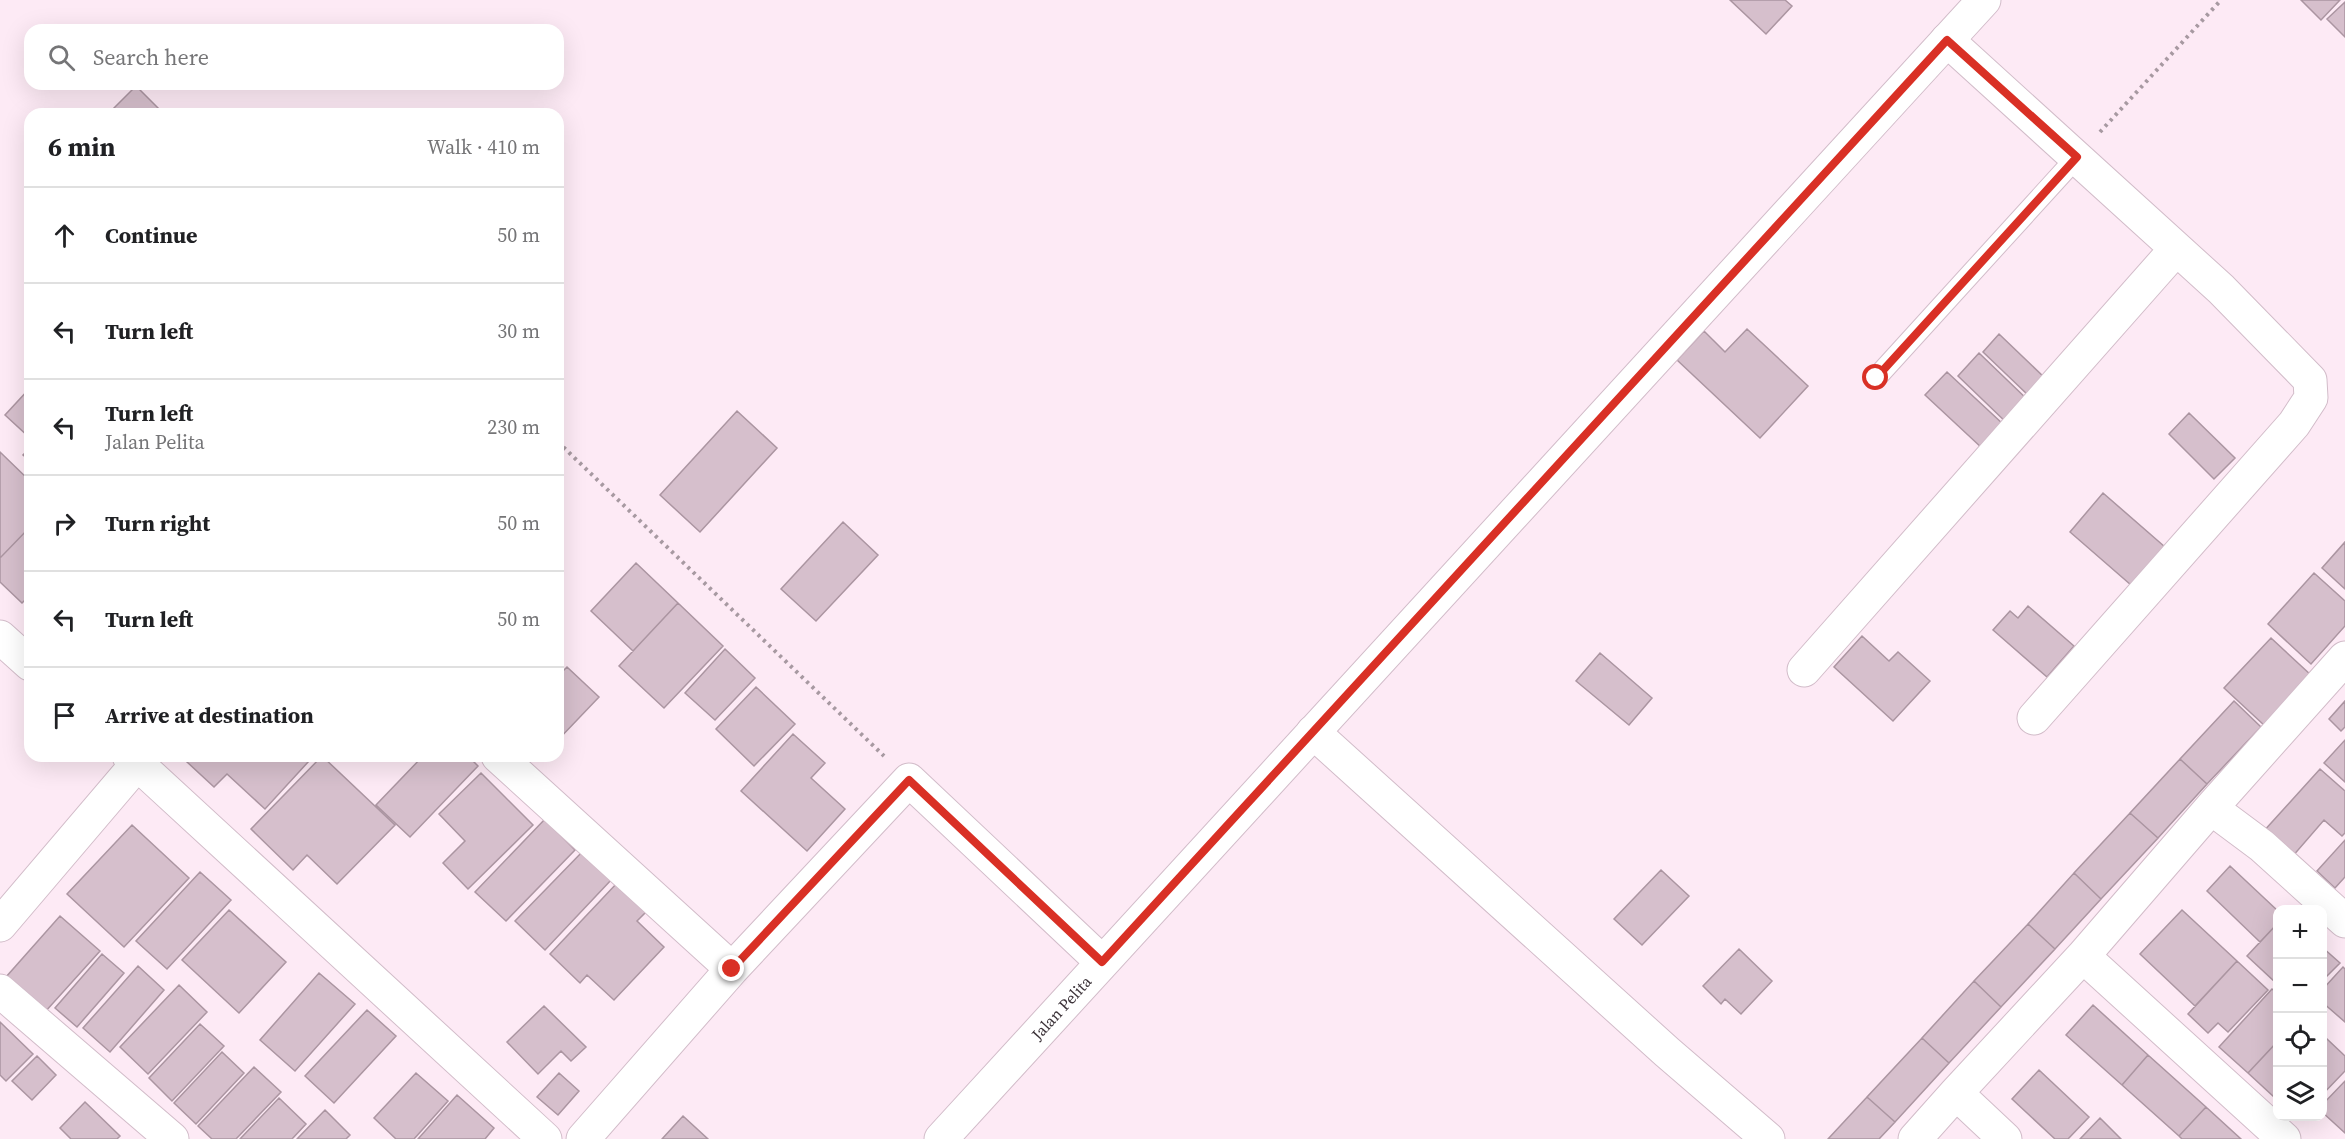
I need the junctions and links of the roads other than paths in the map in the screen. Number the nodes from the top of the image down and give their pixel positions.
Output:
1 (1984, 0) edge
2 (1947, 40) junction
3 (2077, 157) junction
4 (2176, 249) junction
5 (1876, 378) dead end
6 (2345, 658) edge
7 (1804, 670) dead end
8 (2034, 718) dead end
9 (1313, 732) junction
10 (131, 762) edge
11 (135, 762) edge
12 (505, 762) edge
13 (2211, 808) junction
14 (2345, 921) edge
15 (0, 925) edge
16 (2083, 956) junction
17 (1102, 962) junction
18 (732, 969) junction
19 (0, 991) edge
20 (1956, 1093) junction
21 (172, 1139) edge
22 (545, 1139) edge
23 (583, 1139) edge
24 (940, 1139) edge
25 (1768, 1139) edge
26 (1914, 1139) edge
27 (2005, 1139) edge
28 (2284, 1139) edge

1 - 2 street, Jalan Pelita
2 - 3 street
2 - 9 street, Jalan Pelita
3 - 4 street
3 - 5 lane
4 - 7 street
4 - 8 street
6 - 13 street
9 - 17 street, Jalan Pelita
9 - 25 street
10 - 15 street
11 - 22 street
12 - 18 street
13 - 14 street
13 - 16 street
16 - 20 street
16 - 28 street
17 - 18 street
17 - 24 street, Jalan Pelita
18 - 23 street
19 - 21 street
20 - 26 street
20 - 27 street

